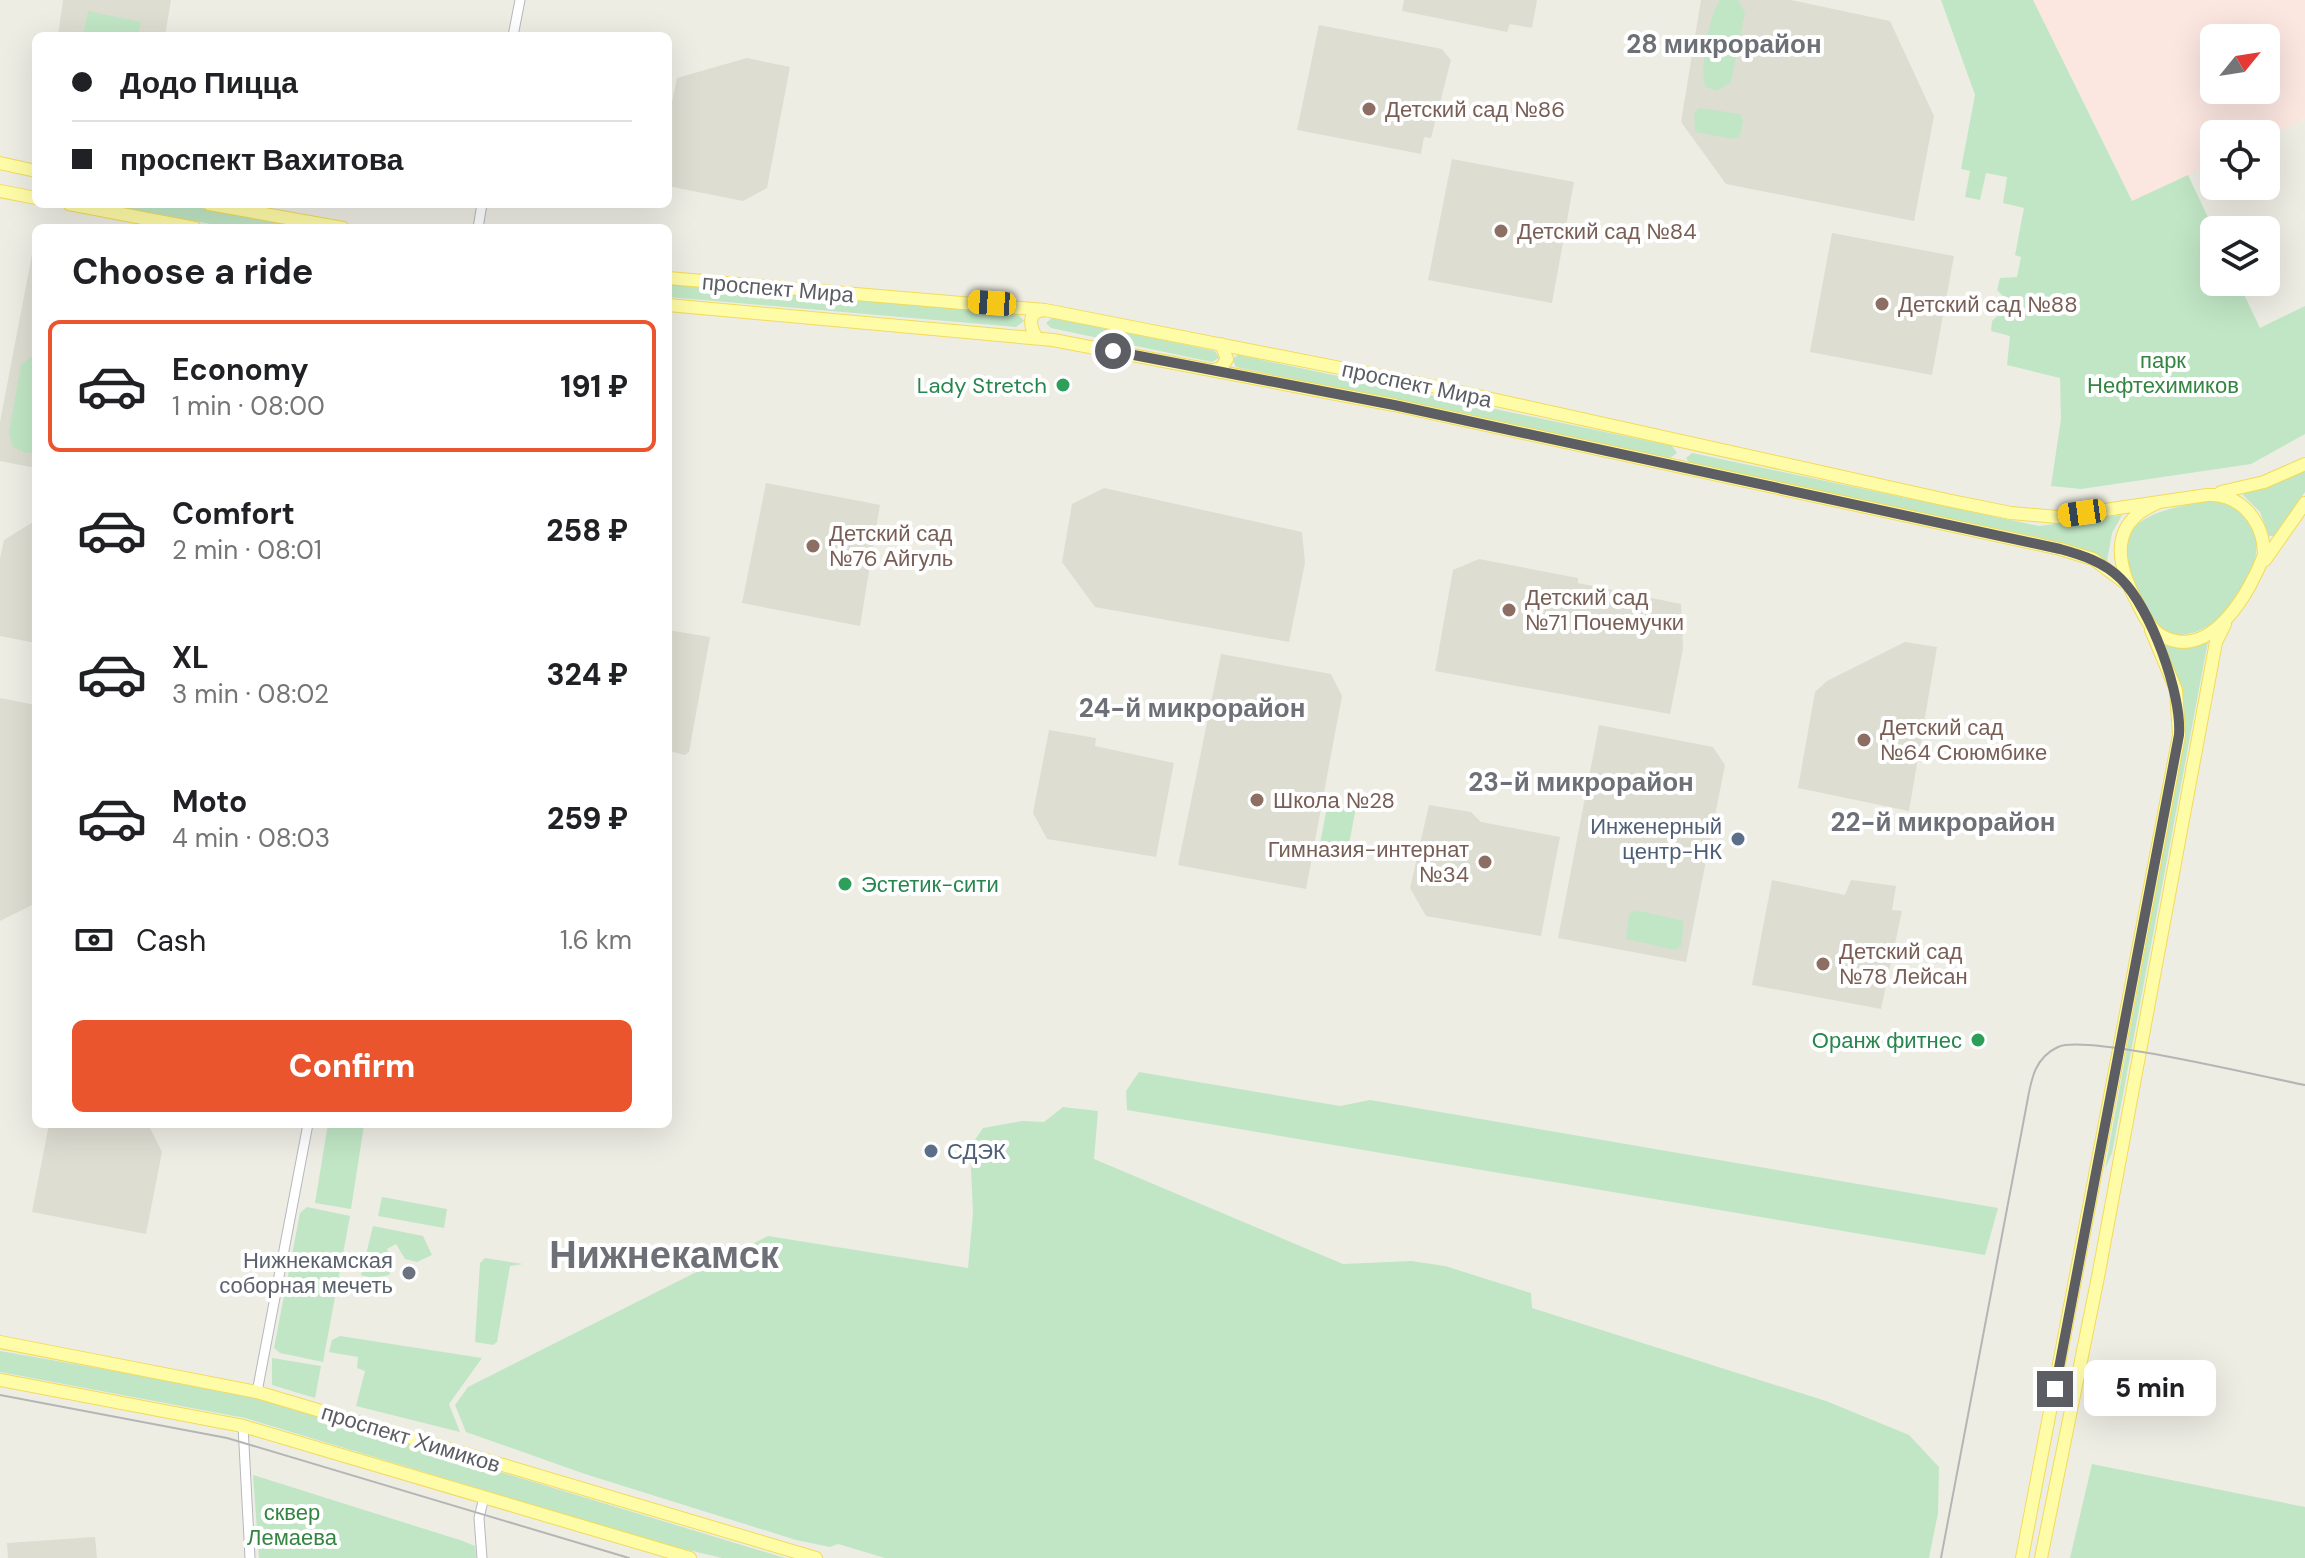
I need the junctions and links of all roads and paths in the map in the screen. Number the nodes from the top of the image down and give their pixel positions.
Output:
1 (520, 0) edge
2 (514, 32) edge
3 (0, 163) edge
4 (32, 170) edge
5 (0, 191) edge
6 (32, 197) edge
7 (90, 208) edge
8 (231, 208) edge
9 (174, 224) edge
10 (321, 224) edge
11 (672, 278) edge
12 (672, 305) edge
13 (1045, 310) junction
14 (1037, 338) junction
15 (1221, 344) junction
16 (1213, 370) junction
17 (1685, 441) junction
18 (2305, 464) edge
19 (1679, 466) junction
20 (2207, 495) junction
21 (2160, 502) junction
22 (2305, 503) edge
23 (2259, 569) junction
24 (2129, 588) junction
25 (2228, 618) junction
26 (2147, 620) junction
27 (307, 1128) edge
28 (0, 1342) edge
29 (0, 1380) edge
30 (257, 1392) junction
31 (243, 1426) junction
32 (484, 1497) junction
33 (776, 1546) junction
34 (250, 1558) edge
35 (482, 1558) edge
36 (690, 1558) edge
37 (790, 1558) edge
38 (816, 1558) edge
39 (2022, 1558) edge
40 (2041, 1558) edge

1 - 2 street
3 - 4 main road
5 - 6 main road
7 - 9 main road
8 - 10 main road
11 - 13 main road, проспект Мира
12 - 14 main road, проспект Мира
13 - 14 main road
13 - 15 main road, проспект Мира
14 - 16 main road, проспект Мира
15 - 16 main road
15 - 17 main road, проспект Мира
16 - 19 main road, проспект Мира
17 - 19 main road
17 - 21 main road, проспект Мира
18 - 20 main road
19 - 24 main road, проспект Мира
20 - 21 main road, проспект Мира
20 - 23 main road, проспект Мира
21 - 24 main road, проспект Мира
22 - 23 main road
23 - 25 main road, проспект Мира
24 - 26 main road, проспект Мира
25 - 26 main road, проспект Мира
25 - 40 main road
26 - 39 main road
27 - 30 street
28 - 30 main road, проспект Химиков
29 - 31 main road, проспект Химиков
30 - 33 main road, проспект Химиков
31 - 32 main road, проспект Химиков
31 - 34 street
32 - 35 street
32 - 36 main road, проспект Химиков
33 - 37 main road
33 - 38 main road, проспект Химиков

